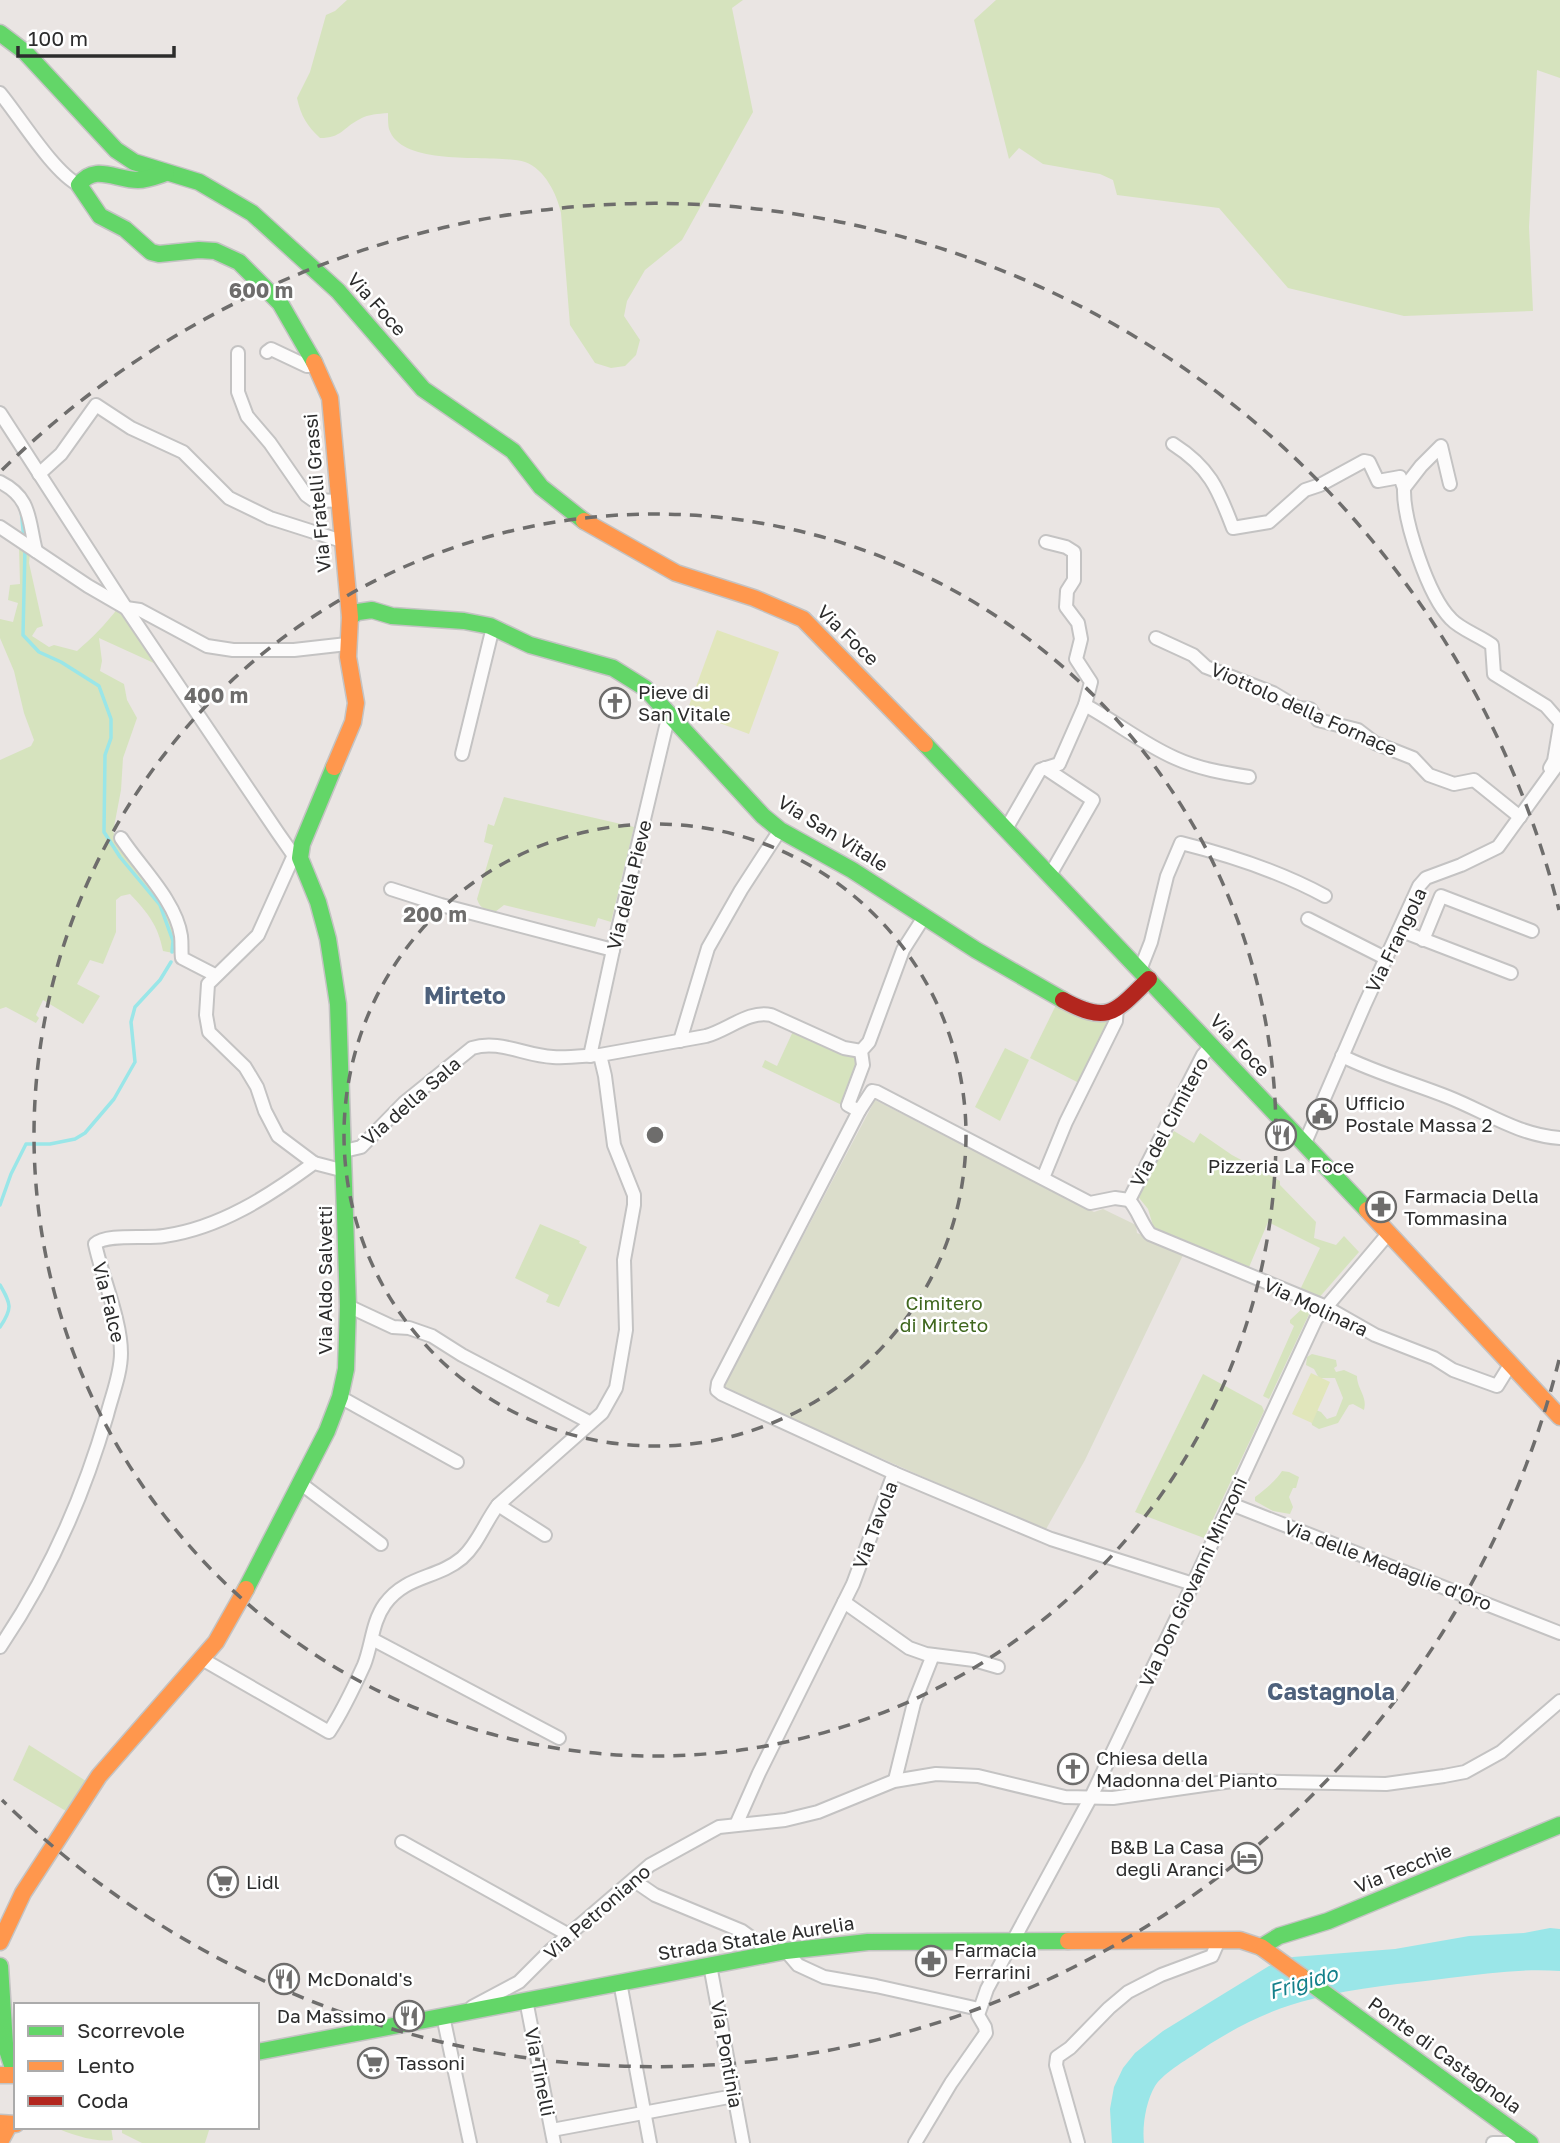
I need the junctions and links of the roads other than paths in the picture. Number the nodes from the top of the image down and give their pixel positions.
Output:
1 (0, 33) edge
2 (0, 93) edge
3 (166, 173) junction
4 (79, 185) junction
5 (267, 352) dead end
6 (238, 353) dead end
7 (317, 366) junction
8 (0, 413) edge
9 (1173, 444) dead end
10 (39, 474) junction
11 (0, 482) edge
12 (1450, 484) dead end
13 (1404, 488) junction
14 (340, 501) junction
15 (0, 527) edge
16 (342, 541) junction
17 (1046, 542) dead end
18 (34, 550) junction
19 (126, 608) junction
20 (350, 617) junction
21 (493, 628) junction
22 (1156, 638) dead end
23 (347, 644) junction
24 (1085, 705) junction
25 (669, 714) junction
26 (1560, 724) edge
27 (462, 754) dead end
28 (1560, 761) edge
29 (1045, 768) junction
30 (1249, 778) dead end
31 (1560, 780) edge
32 (1543, 784) junction
33 (1520, 817) junction
34 (1006, 829) junction
35 (780, 830) junction
36 (121, 838) dead end
37 (297, 856) junction
38 (1050, 876) junction
39 (391, 889) dead end
40 (1325, 896) dead end
41 (924, 917) junction
42 (1308, 919) dead end
43 (1399, 930) junction
44 (1532, 931) dead end
45 (1423, 940) junction
46 (613, 950) junction
47 (1387, 959) junction
48 (1511, 973) dead end
49 (215, 975) junction
50 (1145, 975) junction
51 (1117, 1007) junction
52 (680, 1041) junction
53 (1212, 1045) junction
54 (861, 1051) junction
55 (595, 1055) junction
56 (1342, 1056) junction
57 (859, 1111) junction
58 (1560, 1138) edge
59 (1304, 1145) junction
60 (344, 1152) junction
61 (314, 1163) junction
62 (345, 1171) junction
63 (1043, 1178) junction
64 (1129, 1200) junction
65 (1388, 1234) junction
66 (348, 1306) junction
67 (1324, 1307) junction
68 (1510, 1365) junction
69 (340, 1396) junction
70 (1560, 1417) edge
71 (589, 1422) junction
72 (457, 1462) dead end
73 (894, 1473) junction
74 (300, 1483) junction
75 (1231, 1504) junction
76 (498, 1505) junction
77 (545, 1535) dead end
78 (381, 1544) dead end
79 (1193, 1584) junction
80 (844, 1602) junction
81 (1560, 1630) edge
82 (372, 1639) junction
83 (0, 1647) edge
84 (933, 1655) junction
85 (202, 1659) junction
86 (998, 1667) dead end
87 (1560, 1701) edge
88 (559, 1738) dead end
89 (895, 1780) junction
90 (1091, 1797) junction
91 (736, 1825) junction
92 (1560, 1825) edge
93 (402, 1842) dead end
94 (634, 1880) junction
95 (569, 1935) junction
96 (1219, 1940) junction
97 (1013, 1941) junction
98 (0, 1942) edge
99 (1264, 1949) junction
100 (780, 1952) junction
101 (710, 1965) junction
102 (0, 1966) edge
103 (620, 1982) junction
104 (526, 2000) junction
105 (979, 2009) junction
106 (466, 2011) junction
107 (443, 2016) junction
108 (5, 2044) junction
109 (259, 2052) edge
110 (14, 2071) edge
111 (0, 2073) edge
112 (734, 2096) junction
113 (644, 2112) junction
114 (8, 2124) edge
115 (553, 2136) edge
116 (0, 2142) edge
117 (471, 2143) edge
118 (650, 2143) edge
119 (743, 2143) edge
120 (915, 2143) edge
121 (1078, 2143) edge
122 (1493, 2143) edge
123 (1509, 2143) edge
124 (1530, 2143) edge

1 - 3 street, Via Foce
2 - 4 street
3 - 4 street
3 - 34 street, Via Foce
4 - 7 street, Via Fratelli Grassi
5 - 7 street
6 - 14 street
7 - 14 street, Via Fratelli Grassi
8 - 10 street
9 - 13 street
10 - 16 street
10 - 19 street
11 - 18 street
12 - 13 street
13 - 26 street
14 - 16 street, Via Fratelli Grassi
15 - 18 street
16 - 20 street, Via Fratelli Grassi
17 - 24 street
18 - 19 street
19 - 23 street
19 - 37 street
20 - 21 street, Via San Vitale
20 - 23 street
21 - 25 street, Via San Vitale
21 - 27 street
22 - 33 street, Viottolo della Fornace
23 - 37 street
24 - 29 street
24 - 30 street
25 - 35 street, Via San Vitale
25 - 46 street, Via della Pieve
26 - 32 street
28 - 32 street
29 - 34 street
29 - 38 street
31 - 32 street
32 - 33 street, Via Frangola
33 - 43 street, Via Frangola
34 - 38 street, Via Foce
35 - 41 street, Via San Vitale
35 - 52 street
36 - 49 street
37 - 49 street
37 - 60 street, Via Aldo Salvetti
38 - 50 street, Via Foce
39 - 46 street
40 - 50 street
41 - 51 street, Via San Vitale
41 - 54 street
42 - 47 street
43 - 45 street
43 - 47 street, Via Frangola
44 - 45 street
45 - 48 street
46 - 55 street, Via della Pieve
47 - 56 street, Via Frangola
49 - 61 street
50 - 51 street
50 - 53 street, Via Foce
51 - 63 street
52 - 54 street, Via della Sala
52 - 55 street, Via della Sala
53 - 59 street, Via Foce
53 - 64 street, Via del Cimitero
54 - 57 street
55 - 60 street, Via della Sala
55 - 71 street
56 - 58 street
56 - 59 street, Via Frangola
57 - 63 street
57 - 73 street
59 - 65 street, Via Foce
60 - 62 street, Via Aldo Salvetti
61 - 62 street
61 - 83 street, Via Falce
62 - 66 street, Via Aldo Salvetti
63 - 64 street
64 - 67 street, Via Molinara
65 - 67 street, Via Don Giovanni Minzoni
65 - 68 street, Via Foce
66 - 69 street, Via Aldo Salvetti
66 - 71 street
67 - 68 street, Via Molinara
67 - 75 street, Via Don Giovanni Minzoni
68 - 70 street, Via Foce
69 - 72 street
69 - 74 street, Via Aldo Salvetti
71 - 76 street
73 - 79 street, Via Tavola
73 - 80 street, Via Tavola
74 - 78 street
74 - 85 street, Via Aldo Salvetti
75 - 79 street, Via Don Giovanni Minzoni
75 - 81 street, Via delle Medaglie d'Oro
76 - 77 street
76 - 82 street
79 - 90 street, Via Don Giovanni Minzoni
80 - 84 street
80 - 91 street, Via Tavola
82 - 85 street
82 - 88 street
84 - 86 street
84 - 89 street
85 - 98 street, Via Aldo Salvetti
87 - 90 street, Via Petroniano
89 - 90 street, Via Petroniano
89 - 91 street, Via Petroniano
90 - 97 street, Via Don Giovanni Minzoni
91 - 94 street, Via Petroniano
92 - 99 street, Via Tecchie
93 - 95 street
94 - 95 street, Via Petroniano
94 - 100 street
95 - 106 street, Via Petroniano
96 - 97 street, Strada Statale Aurelia
96 - 99 street, Strada Statale Aurelia
96 - 121 street
97 - 100 street, Strada Statale Aurelia
97 - 105 street, Via Don Giovanni Minzoni
99 - 124 street, Ponte di Castagnola
100 - 101 street, Strada Statale Aurelia
100 - 105 street
101 - 103 street, Strada Statale Aurelia
101 - 112 street, Via Pontinia
102 - 108 street
103 - 104 street, Strada Statale Aurelia
103 - 113 street
104 - 106 street, Strada Statale Aurelia
104 - 115 street, Via Tinelli
105 - 120 street
106 - 107 street, Strada Statale Aurelia
107 - 109 street, Strada Statale Aurelia
107 - 117 street
108 - 110 street
108 - 111 street
112 - 113 street
112 - 119 street, Via Pontinia
113 - 115 street
113 - 118 street
114 - 116 street
122 - 123 street

